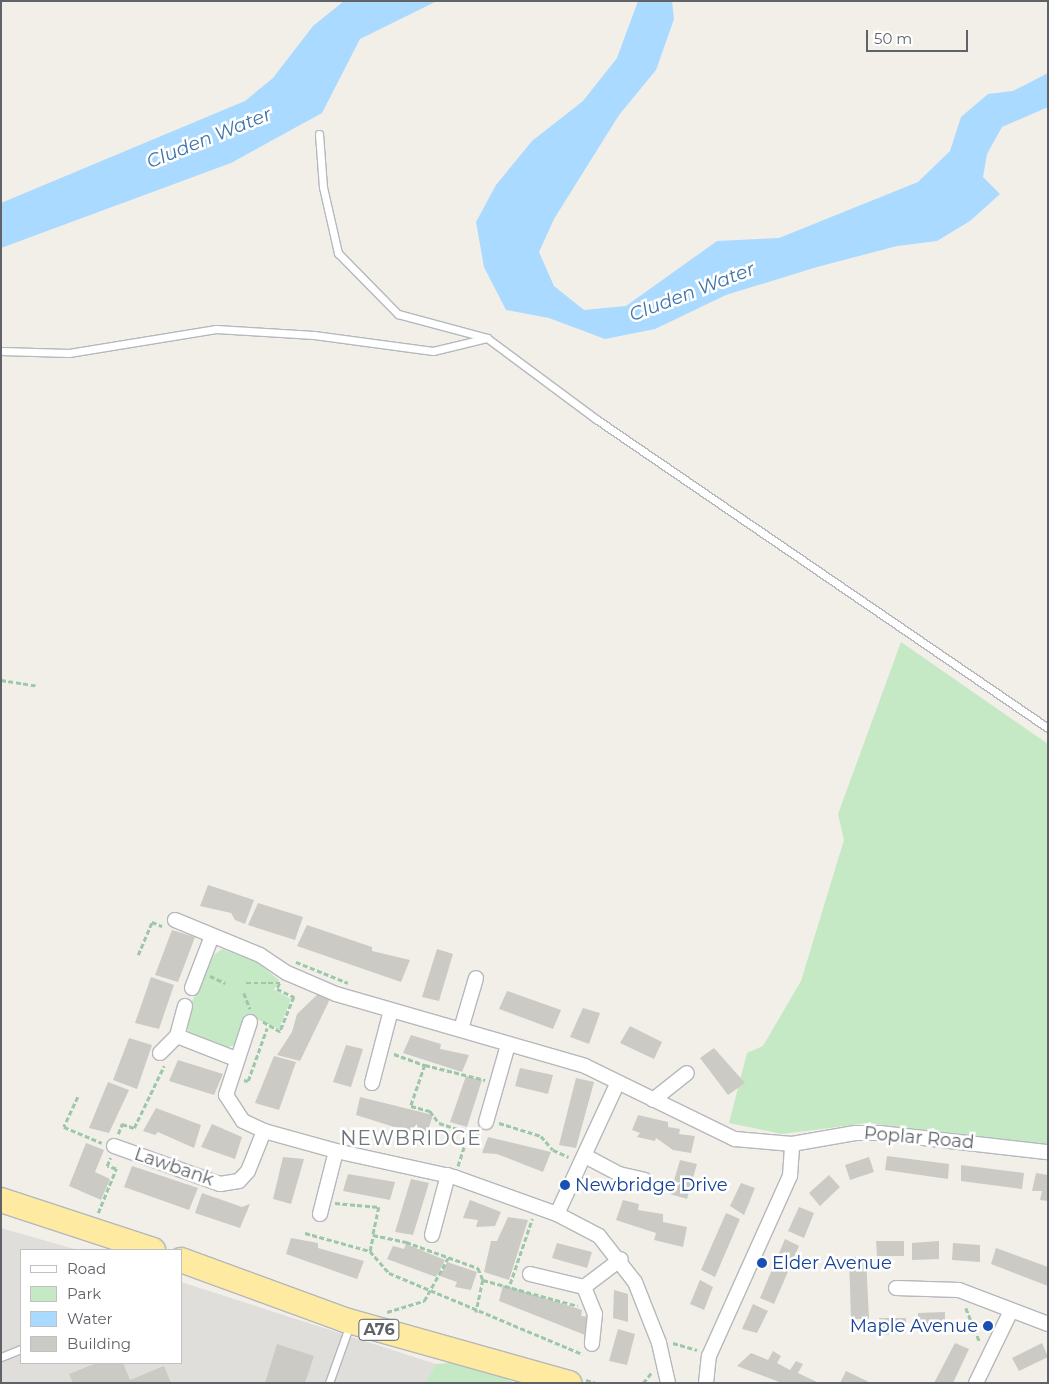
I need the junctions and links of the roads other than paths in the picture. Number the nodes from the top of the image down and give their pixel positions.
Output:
1 (319, 134) dead end
2 (487, 338) junction
3 (1, 351) edge
4 (1048, 728) edge
5 (175, 920) road end
6 (212, 936) junction
7 (476, 978) dead end
8 (192, 988) dead end
9 (185, 1006) dead end
10 (391, 1010) junction
11 (253, 1020) road end
12 (461, 1029) junction
13 (178, 1036) junction
14 (508, 1046) junction
15 (160, 1053) dead end
16 (236, 1059) junction
17 (686, 1073) dead end
18 (618, 1082) junction
19 (372, 1084) dead end
20 (653, 1100) junction
21 (489, 1127) road end
22 (264, 1131) junction
23 (792, 1144) junction
24 (110, 1145) road end
25 (336, 1151) junction
26 (1048, 1152) edge
27 (585, 1160) junction
28 (451, 1176) junction
29 (644, 1180) dead end
30 (1, 1200) edge
31 (320, 1214) dead end
32 (557, 1214) junction
33 (432, 1235) dead end
34 (150, 1249) edge
35 (621, 1260) junction
36 (187, 1262) edge
37 (530, 1274) dead end
38 (584, 1288) junction
39 (896, 1288) dead end
40 (1011, 1311) junction
41 (351, 1322) junction
42 (1048, 1324) edge
43 (20, 1349) edge
44 (591, 1350) road end
45 (1, 1357) edge
46 (542, 1379) edge
47 (329, 1383) edge
48 (569, 1383) edge
49 (668, 1383) edge
50 (706, 1383) edge
51 (976, 1383) edge

1 - 2 lane
2 - 3 lane
2 - 4 lane
5 - 6 street
6 - 8 street
6 - 10 street
7 - 12 street
9 - 13 street
10 - 12 street
10 - 19 street
11 - 16 street
12 - 14 street
13 - 15 street
13 - 16 street
14 - 18 street
14 - 21 street
16 - 22 street
17 - 20 street
18 - 20 street
18 - 27 street
20 - 23 street
22 - 24 street, Lawbank
22 - 25 street
23 - 26 street, Poplar Road
23 - 50 street
25 - 28 street
25 - 31 street
27 - 29 street
27 - 32 street
28 - 32 street
28 - 33 street
30 - 34 highway
32 - 35 street
35 - 38 street
35 - 49 street
36 - 41 highway, A76
37 - 38 street
38 - 44 street
39 - 40 street
40 - 42 street
40 - 51 street
41 - 46 highway, A76
41 - 47 lane
43 - 45 lane
46 - 48 highway, A76

